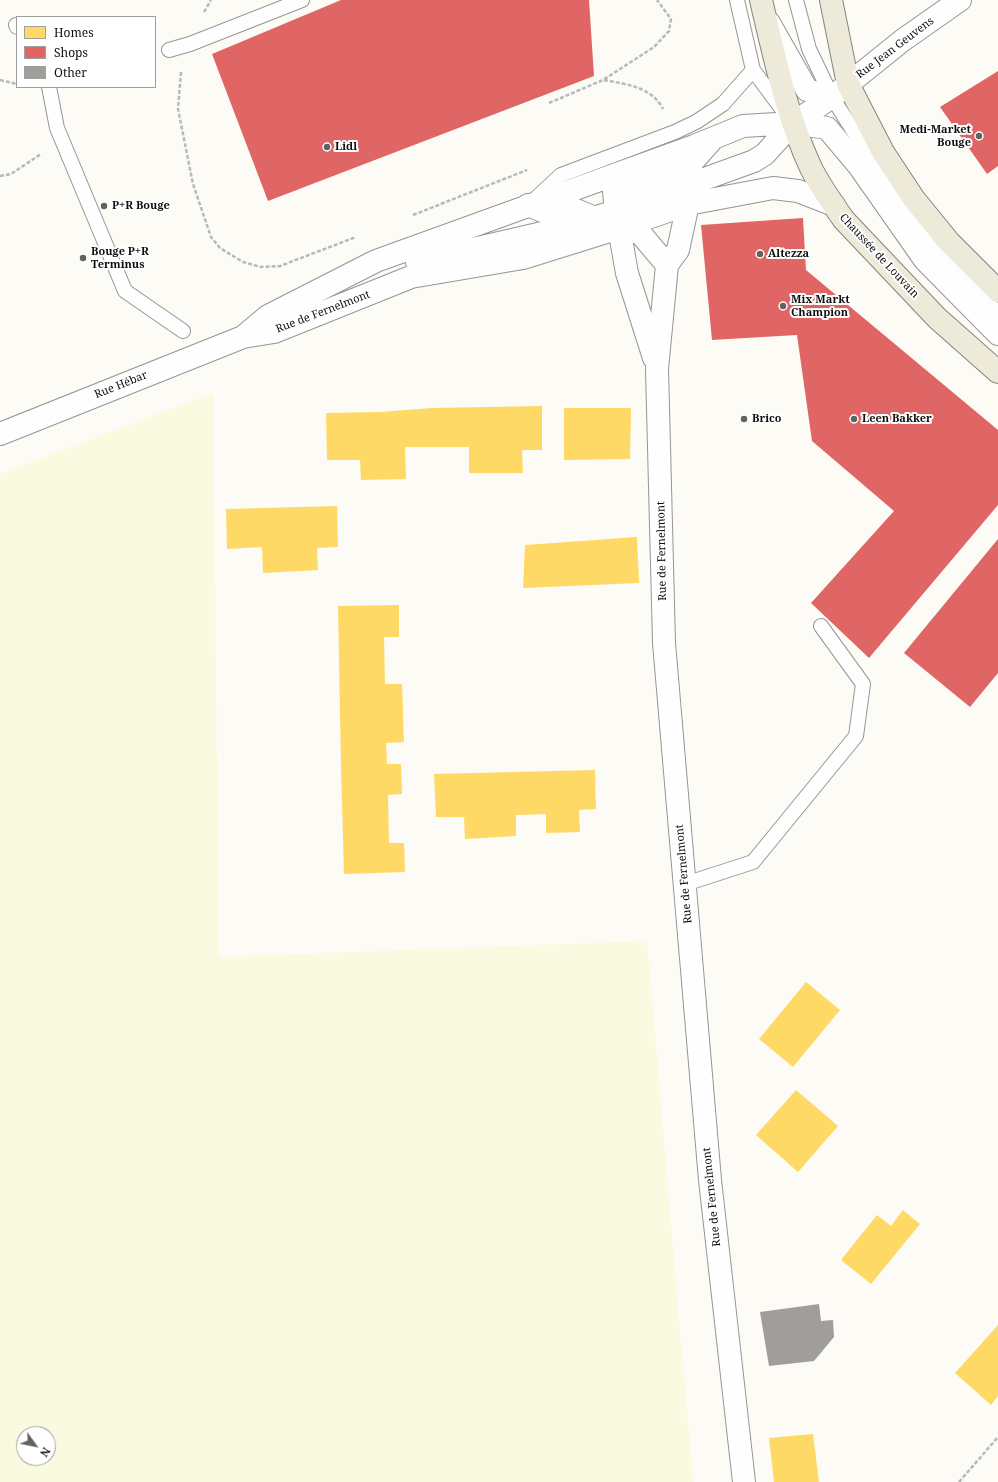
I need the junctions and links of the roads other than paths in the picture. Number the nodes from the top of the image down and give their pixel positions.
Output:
1 (302, 0) edge
2 (737, 0) edge
3 (796, 0) edge
4 (830, 0) edge
5 (960, 0) edge
6 (763, 8) edge
7 (169, 50) dead end
8 (753, 70) junction
9 (49, 88) edge
10 (840, 91) junction
11 (793, 123) junction
12 (715, 137) junction
13 (685, 196) junction
14 (528, 205) junction
15 (834, 205) junction
16 (595, 218) junction
17 (618, 220) junction
18 (667, 265) junction
19 (379, 290) junction
20 (998, 291) edge
21 (998, 313) edge
22 (183, 331) dead end
23 (998, 334) edge
24 (243, 337) junction
25 (657, 369) junction
26 (998, 372) edge
27 (0, 434) edge
28 (821, 626) dead end
29 (685, 884) junction
30 (744, 1482) edge

1 - 7 lane
2 - 8 lane
3 - 10 lane
4 - 10 main road
5 - 10 street, Rue Jean Geuvens
6 - 10 street
6 - 11 main road, Chaussée de Louvain
8 - 11 lane
8 - 14 lane
9 - 22 lane
10 - 11 street
10 - 20 main road
10 - 21 lane
11 - 12 street
11 - 13 street
11 - 15 main road, Chaussée de Louvain
11 - 23 street
12 - 14 street
12 - 17 street
13 - 15 street
13 - 17 street, Rue de Fernelmont
13 - 18 street
14 - 16 street
14 - 24 street
15 - 26 main road, Chaussée de Louvain
16 - 17 street
16 - 19 street
17 - 18 street
17 - 19 street, Rue de Fernelmont
17 - 25 street
18 - 25 street, Rue de Fernelmont
19 - 24 street, Rue de Fernelmont
24 - 27 street, Rue Hébar
25 - 29 street, Rue de Fernelmont
28 - 29 lane
29 - 30 street, Rue de Fernelmont

